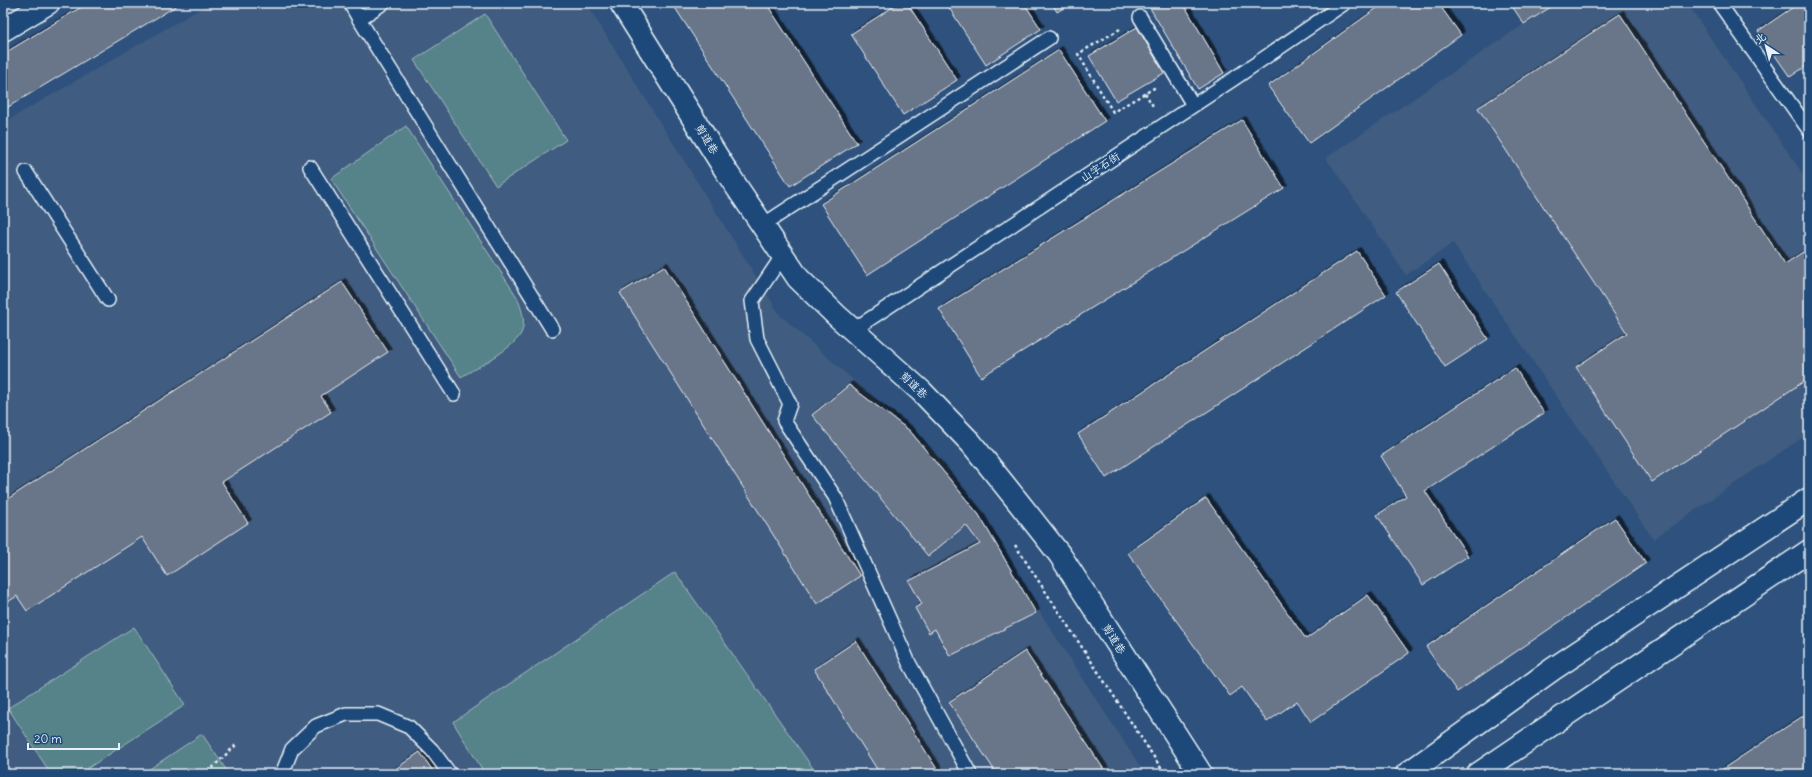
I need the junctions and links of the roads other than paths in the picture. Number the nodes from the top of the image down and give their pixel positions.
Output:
1 (48, 3) edge
2 (350, 3) edge
3 (383, 3) edge
4 (621, 3) edge
5 (1345, 3) edge
6 (1719, 3) edge
7 (1140, 17) road end
8 (359, 19) junction
9 (3, 30) edge
10 (1049, 38) dead end
11 (1193, 106) junction
12 (1809, 130) edge
13 (310, 167) dead end
14 (26, 172) dead end
15 (763, 225) junction
16 (783, 255) junction
17 (108, 300) dead end
18 (552, 329) dead end
19 (853, 330) junction
20 (454, 394) dead end
21 (1809, 499) edge
22 (1809, 551) edge
23 (1489, 771) edge
24 (282, 774) edge
25 (450, 774) edge
26 (970, 774) edge
27 (1201, 774) edge
28 (1407, 774) edge

1 - 9 street
2 - 8 lane
3 - 8 lane
4 - 15 street, 剪道巷
5 - 11 lane, 山字石街
6 - 12 lane
7 - 11 lane
8 - 18 lane
10 - 15 lane
11 - 19 lane, 山字石街
13 - 20 lane
14 - 17 lane
15 - 16 street, 剪道巷
16 - 19 street, 剪道巷
16 - 26 lane
19 - 27 street, 剪道巷
21 - 28 street
22 - 23 street
24 - 25 lane

